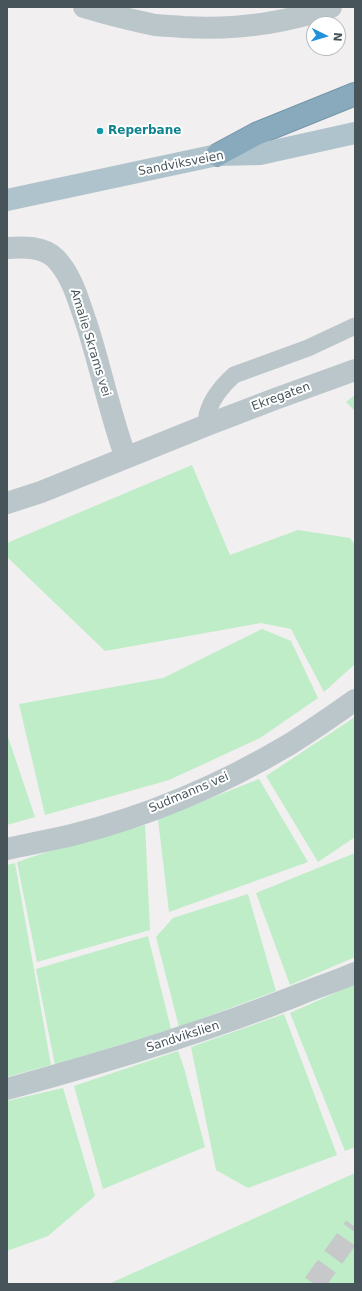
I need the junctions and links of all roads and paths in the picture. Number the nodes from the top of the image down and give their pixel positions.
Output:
1 (84, 7) edge
2 (330, 7) edge
3 (355, 94) edge
4 (355, 133) edge
5 (217, 155) junction
6 (7, 200) edge
7 (7, 248) edge
8 (355, 326) edge
9 (355, 370) edge
10 (207, 425) junction
11 (126, 458) junction
12 (7, 503) edge
13 (355, 700) edge
14 (7, 849) edge
15 (355, 973) edge
16 (7, 1089) edge

1 - 2 street
3 - 5 highway
4 - 5 main road, Sandviksveien
5 - 6 main road, Sandviksveien
7 - 11 street, Amalie Skrams vei
8 - 10 lane
9 - 10 street, Ekregaten
10 - 11 street
11 - 12 street
13 - 14 street, Sudmanns vei
15 - 16 street, Sandvikslien

